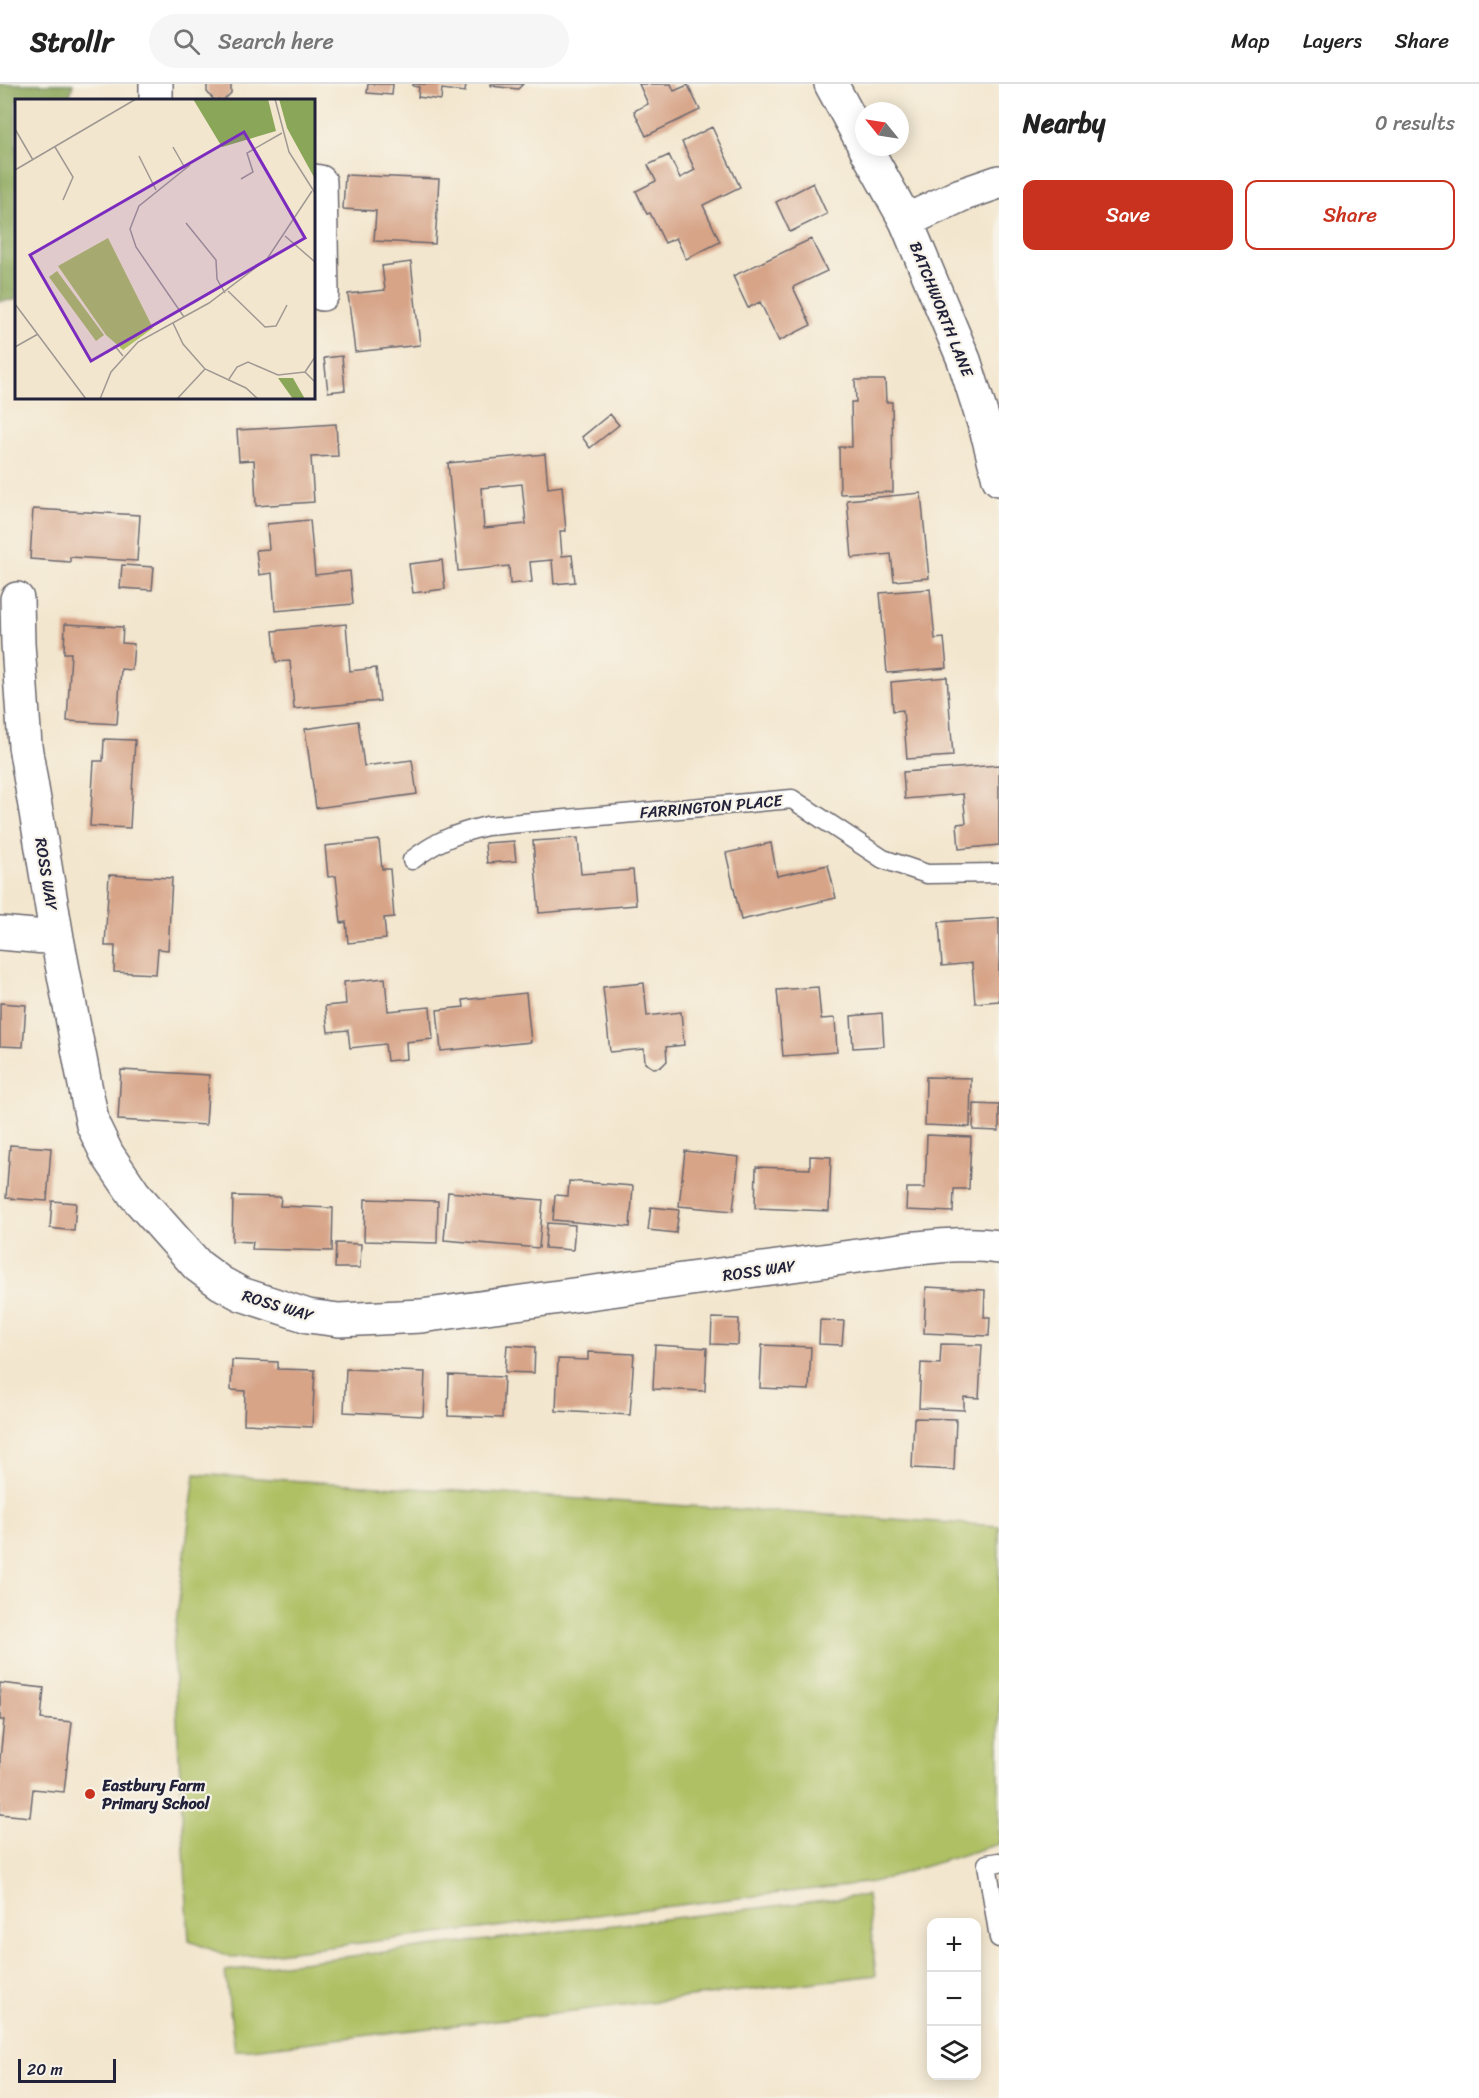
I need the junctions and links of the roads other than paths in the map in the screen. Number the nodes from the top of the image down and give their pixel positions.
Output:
1 (831, 84) edge
2 (855, 128) edge
3 (870, 156) edge
4 (317, 181) edge
5 (999, 182) edge
6 (906, 221) junction
7 (322, 294) dead end
8 (999, 479) edge
9 (17, 599) dead end
10 (9, 644) edge
11 (412, 860) dead end
12 (999, 873) edge
13 (0, 933) edge
14 (57, 938) junction
15 (999, 1247) edge
16 (999, 1862) edge
17 (999, 1938) edge

1 - 2 street, BATCHWORTH LANE
3 - 6 street, BATCHWORTH LANE
4 - 7 street
5 - 6 street
6 - 8 street, BATCHWORTH LANE
9 - 10 street, ROSS WAY
10 - 14 street, ROSS WAY
11 - 12 lane, FARRINGTON PLACE
13 - 14 street
14 - 15 street, ROSS WAY
16 - 17 lane

